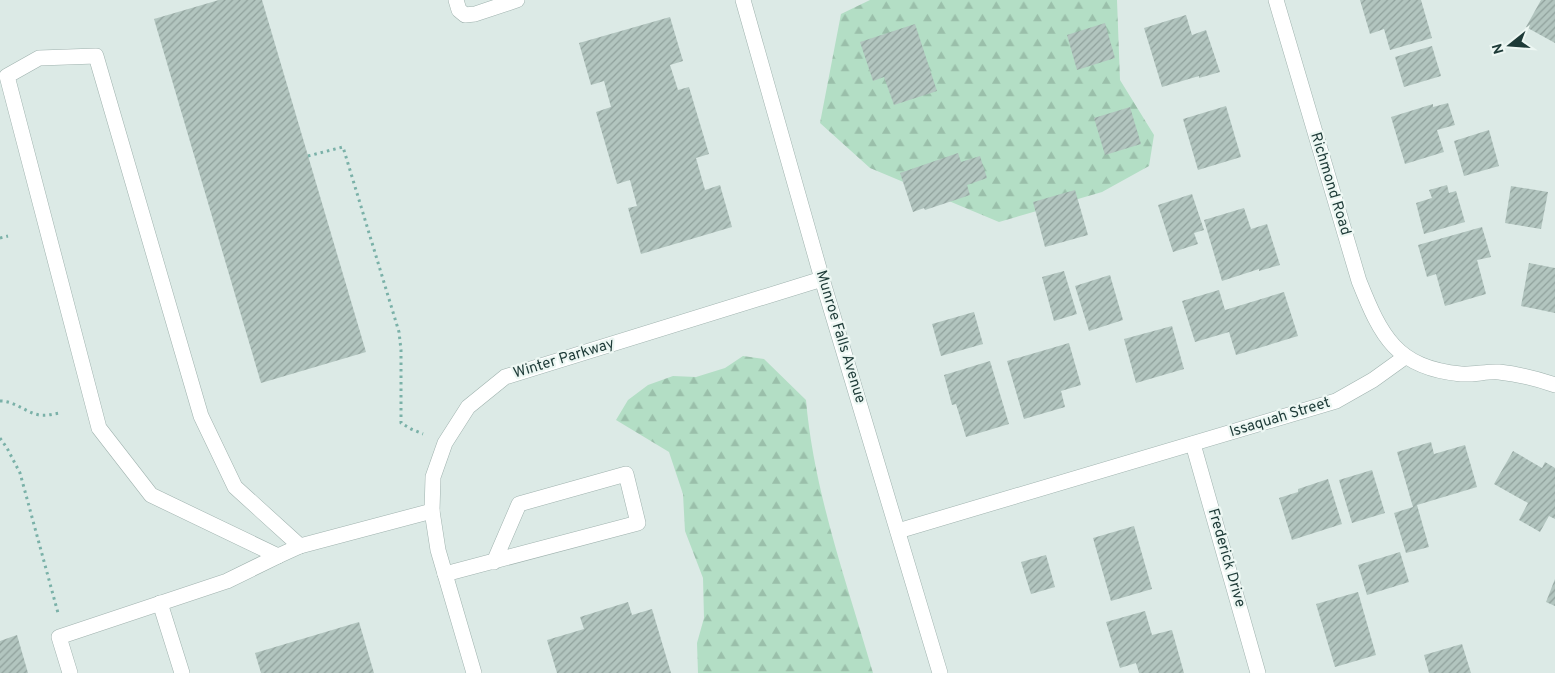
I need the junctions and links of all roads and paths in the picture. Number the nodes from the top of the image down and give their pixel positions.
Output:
1 (456, 0) edge
2 (518, 0) edge
3 (743, 0) edge
4 (1276, 0) edge
5 (308, 156) dead end
6 (8, 236) dead end
7 (0, 238) edge
8 (822, 279) junction
9 (1405, 357) junction
10 (1555, 385) edge
11 (0, 401) edge
12 (60, 412) dead end
13 (0, 438) edge
14 (444, 443) junction
15 (1193, 444) junction
16 (432, 511) junction
17 (898, 531) junction
18 (300, 546) junction
19 (278, 556) junction
20 (494, 562) junction
21 (445, 574) junction
22 (160, 603) junction
23 (60, 621) dead end
24 (70, 673) edge
25 (182, 673) edge
26 (474, 673) edge
27 (940, 673) edge
28 (1258, 673) edge

1 - 2 street
3 - 8 street, Munroe Falls Avenue
4 - 9 street, Richmond Road
5 - 14 path
6 - 7 path
8 - 14 street, Winter Parkway
8 - 17 street, Munroe Falls Avenue
9 - 10 street
9 - 15 street, Issaquah Street
11 - 12 path
13 - 23 path
14 - 16 street, Winter Parkway
15 - 17 street, Issaquah Street
15 - 28 street, Frederick Drive
16 - 18 street
16 - 21 street, Winter Parkway
17 - 27 street, Munroe Falls Avenue
18 - 19 street
18 - 19 street
19 - 22 street
20 - 20 street
20 - 21 street
21 - 26 street, Winter Parkway
22 - 24 street
22 - 25 street

